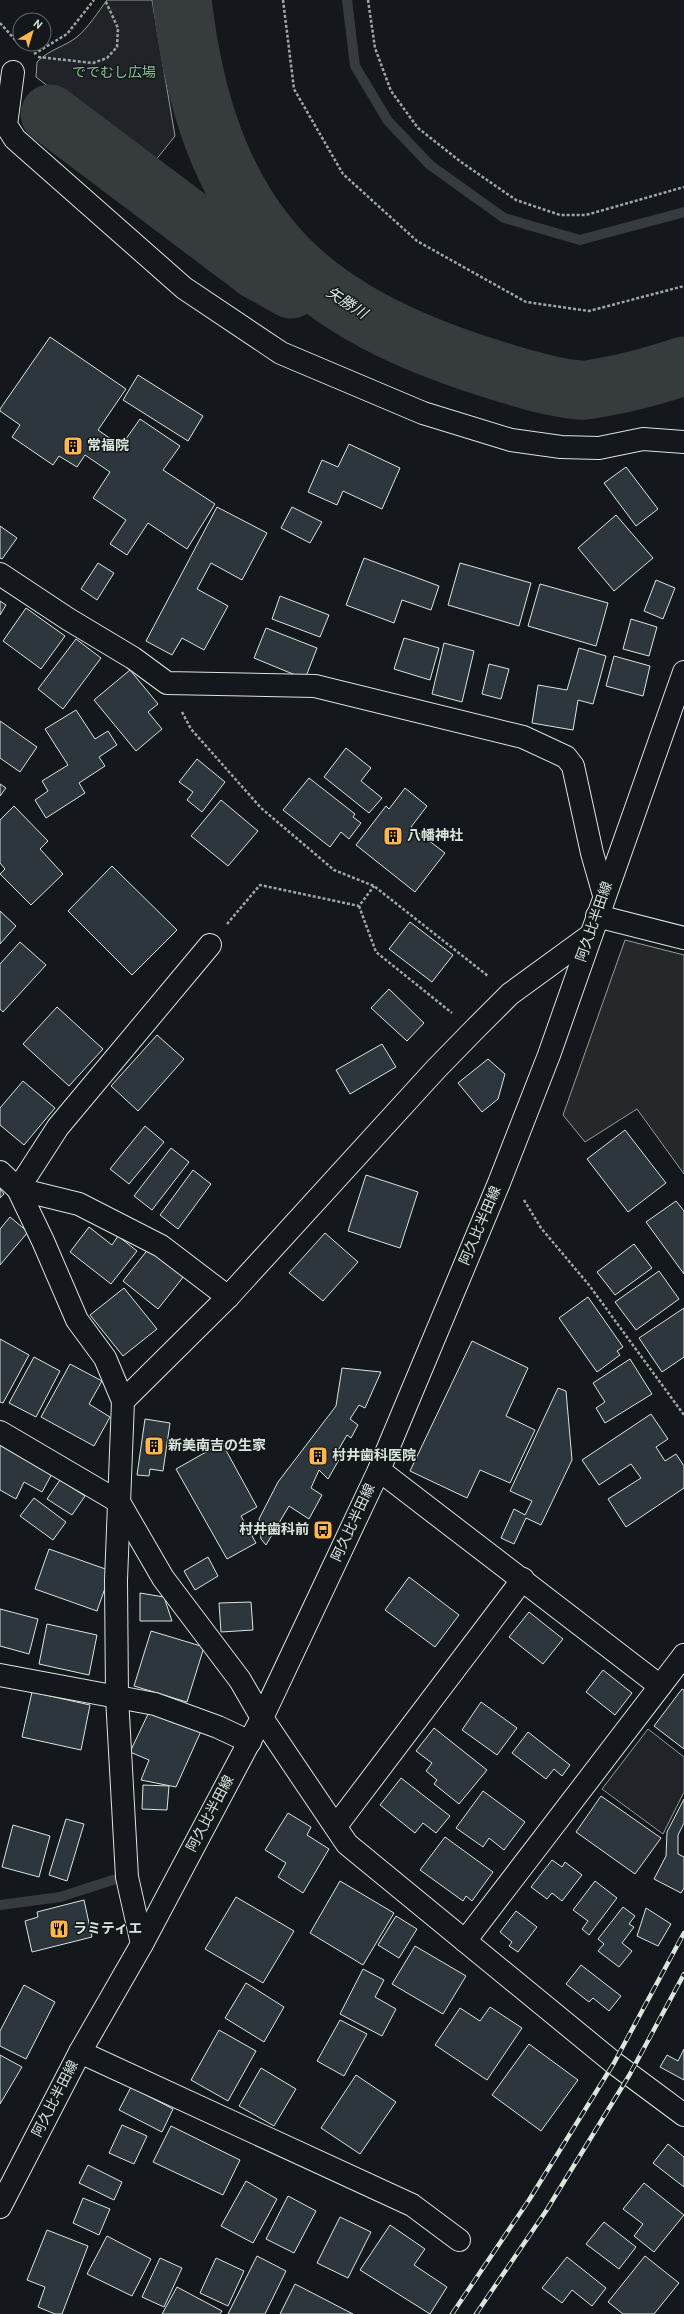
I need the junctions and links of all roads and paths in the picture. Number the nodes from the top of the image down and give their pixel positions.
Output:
1 (94, 0) edge
2 (105, 0) edge
3 (283, 0) edge
4 (368, 0) edge
5 (4, 71) edge
6 (684, 188) edge
7 (684, 286) edge
8 (684, 442) edge
9 (0, 574) edge
10 (684, 672) edge
11 (167, 682) junction
12 (374, 886) junction
13 (604, 895) junction
14 (359, 906) junction
15 (594, 925) junction
16 (684, 938) edge
17 (210, 945) joint
18 (510, 994) junction
19 (474, 1030) junction
20 (0, 1172) edge
21 (18, 1189) junction
22 (521, 1196) dead end
23 (228, 1297) junction
24 (123, 1401) junction
25 (684, 1415) edge
26 (0, 1432) edge
27 (379, 1470) junction
28 (119, 1502) junction
29 (523, 1579) junction
30 (684, 1655) edge
31 (0, 1675) edge
32 (660, 1686) junction
33 (118, 1697) junction
34 (262, 1718) junction
35 (250, 1742) junction
36 (336, 1826) junction
37 (465, 1941) junction
38 (142, 1944) junction
39 (80, 2052) junction
40 (684, 2115) edge
41 (0, 2207) edge
42 (460, 2240) dead end

1 - 2 path
3 - 7 path
4 - 6 path
5 - 8 street
9 - 11 street
10 - 13 street, 阿久比半田線
11 - 12 path
11 - 13 street
12 - 14 path
12 - 18 path
13 - 15 street, 阿久比半田線
14 - 17 path
14 - 19 path
15 - 16 street
15 - 18 street
15 - 27 street, 阿久比半田線
17 - 21 street
18 - 19 street
19 - 23 street
20 - 21 street
21 - 23 street
21 - 24 street
22 - 25 path
23 - 24 street
24 - 28 street
26 - 28 street
27 - 29 street
27 - 34 street, 阿久比半田線
28 - 33 street
28 - 34 street
29 - 32 street
29 - 36 street
30 - 32 street
31 - 33 street
32 - 37 street
33 - 35 street
33 - 38 street
34 - 35 street, 阿久比半田線
34 - 36 street
35 - 38 street, 阿久比半田線
36 - 37 street
37 - 40 street
38 - 39 street, 阿久比半田線
39 - 41 street, 阿久比半田線
39 - 42 street

